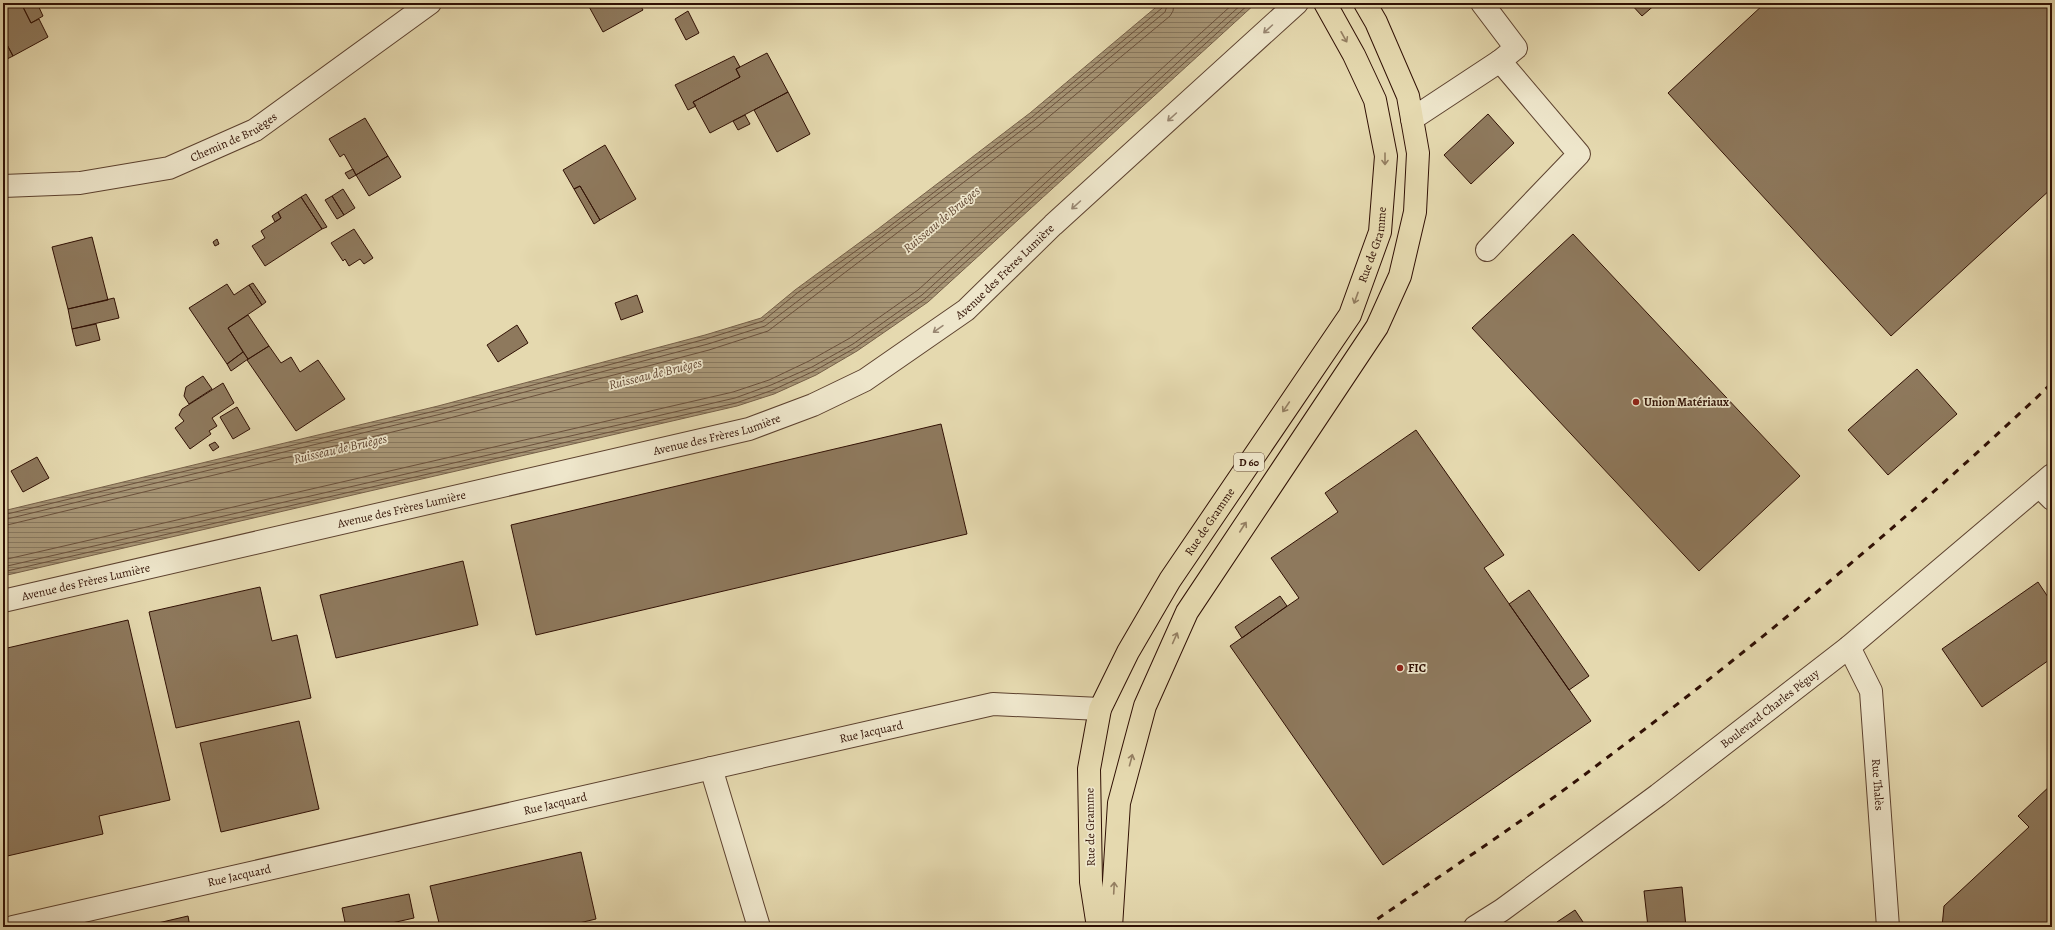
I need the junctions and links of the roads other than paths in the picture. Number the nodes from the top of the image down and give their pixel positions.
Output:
1 (1297, 3) edge
2 (1325, 3) edge
3 (1365, 3) edge
4 (1482, 3) edge
5 (417, 7) edge
6 (1500, 61) junction
7 (1412, 119) junction
8 (3, 186) edge
9 (1487, 250) dead end
10 (2048, 487) edge
11 (3, 601) edge
12 (1849, 647) junction
13 (1100, 709) junction
14 (711, 768) junction
15 (13, 927) edge
16 (759, 927) edge
17 (1098, 927) edge
18 (1112, 927) edge
19 (1475, 927) edge
20 (1888, 927) edge

1 -> 11 street, Avenue des Frères Lumière
2 -> 13 main road, Rue de Gramme / D 60
3 - 7 main road, Rue de Gramme / D 60
4 - 6 street
5 - 8 street, Chemin de Bruèges
6 - 7 street
6 - 9 street
18 -> 7 main road, Rue de Gramme / D 60
10 - 12 street, Boulevard Charles Péguy
12 - 19 street, Boulevard Charles Péguy
12 - 20 street, Rue Thalès
13 - 14 street, Rue Jacquard
13 - 17 main road, Rue de Gramme / D 60
14 - 15 street, Rue Jacquard
14 - 16 street

